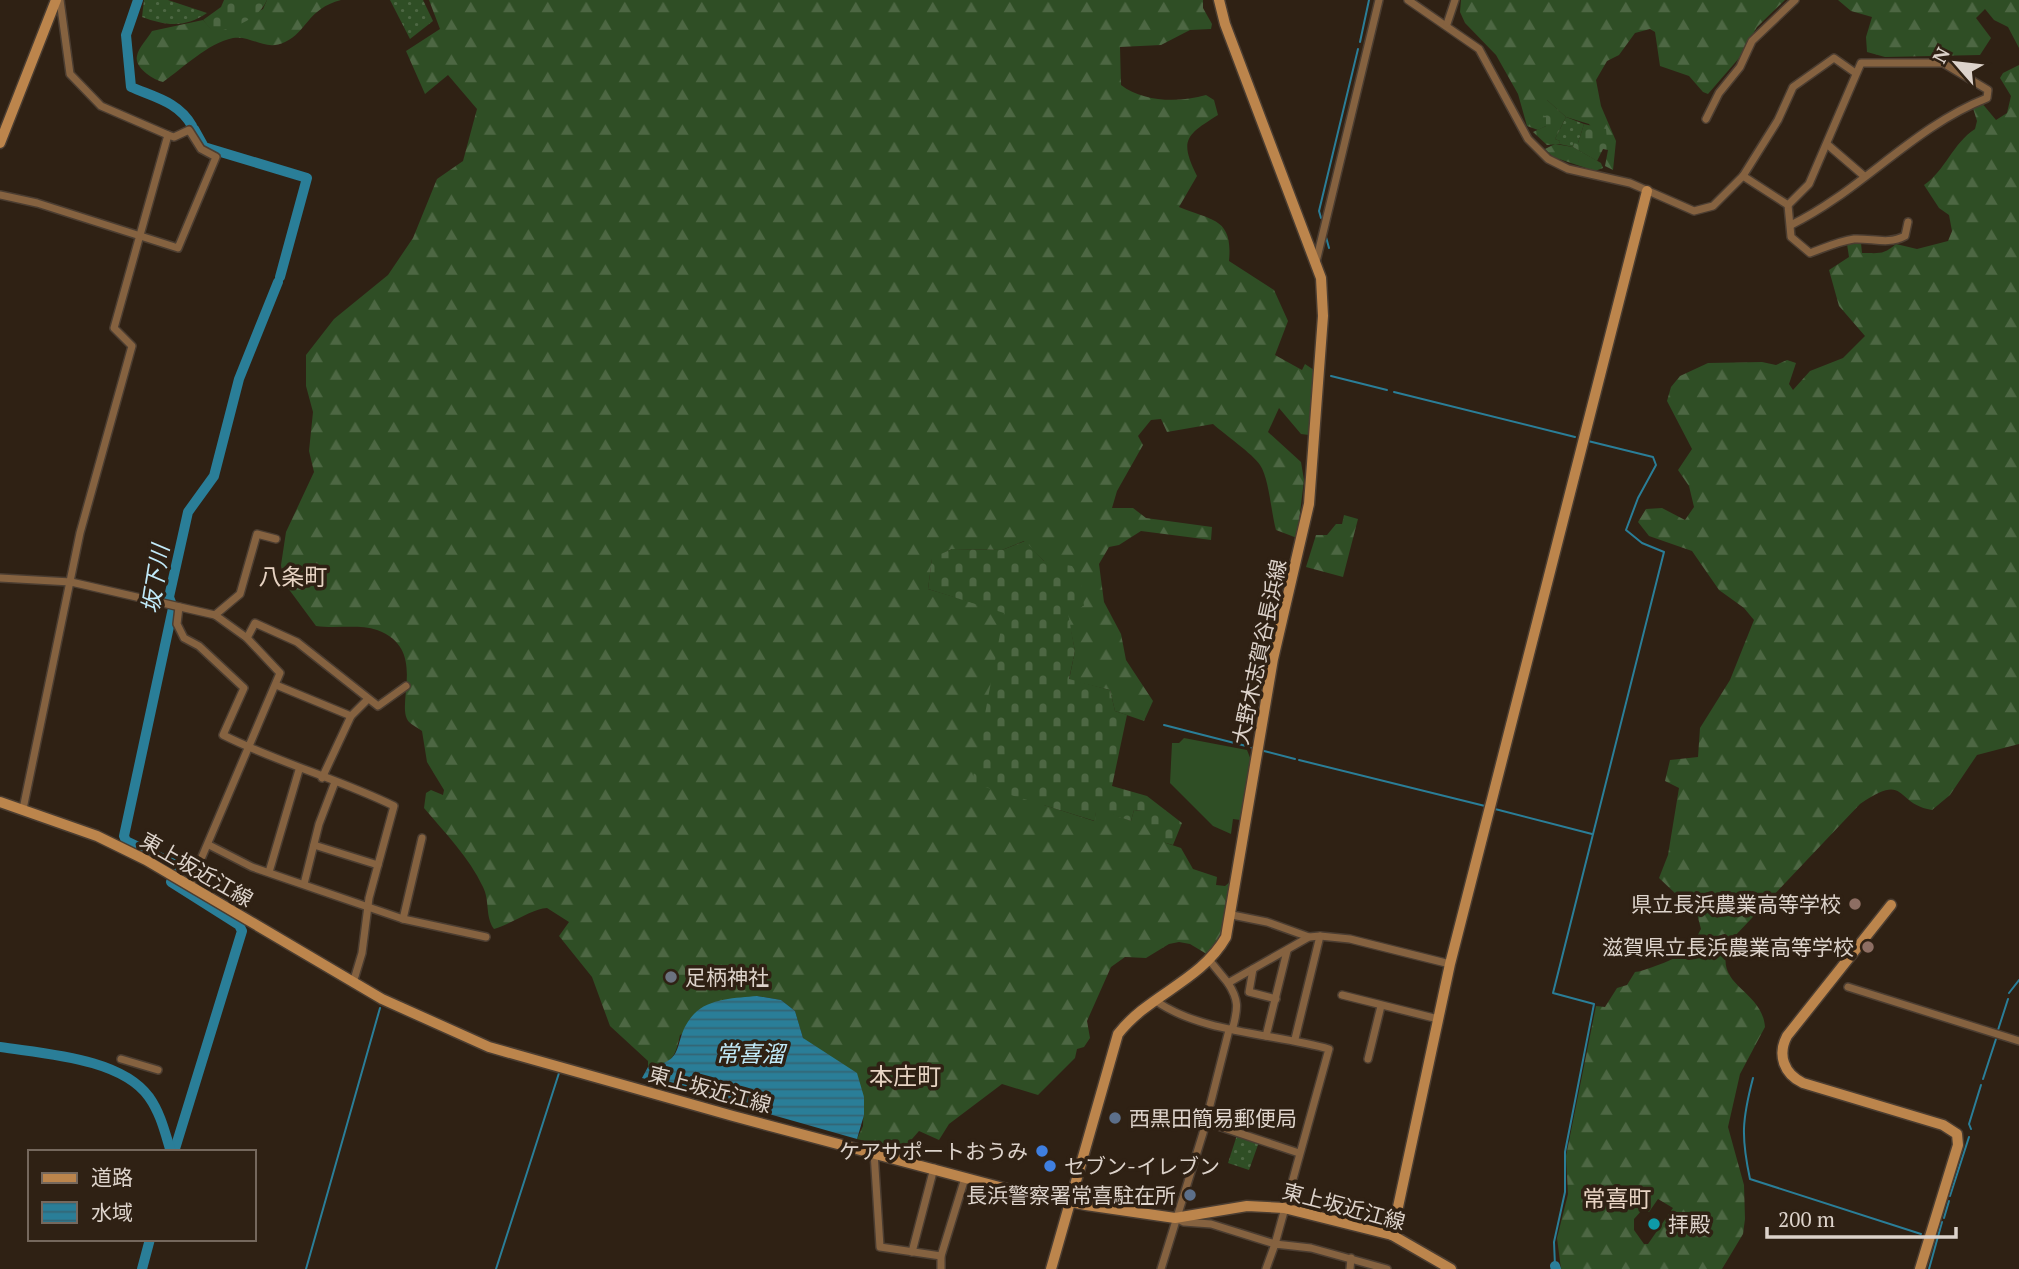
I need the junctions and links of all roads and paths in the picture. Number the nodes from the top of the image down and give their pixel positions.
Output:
1 (58, 0) edge
2 (1219, 0) edge
3 (1380, 0) edge
4 (1408, 0) edge
5 (1455, 0) edge
6 (1795, 0) edge
7 (1447, 24) junction
8 (1854, 72) junction
9 (1706, 119) dead end
10 (168, 135) junction
11 (0, 143) edge
12 (1828, 145) junction
13 (1743, 176) junction
14 (1864, 176) junction
15 (1647, 191) junction
16 (0, 195) edge
17 (1788, 205) junction
18 (1908, 222) dead end
19 (1791, 225) junction
20 (138, 235) junction
21 (1316, 262) junction
22 (276, 539) dead end
23 (0, 578) edge
24 (71, 582) junction
25 (174, 606) junction
26 (215, 615) junction
27 (247, 638) junction
28 (276, 685) junction
29 (406, 686) dead end
30 (367, 699) junction
31 (351, 716) junction
32 (247, 747) junction
33 (299, 770) junction
34 (322, 778) junction
35 (335, 782) junction
36 (0, 802) edge
37 (23, 809) junction
38 (422, 838) dead end
39 (209, 845) junction
40 (314, 845) junction
41 (378, 864) junction
42 (269, 872) junction
43 (304, 884) junction
44 (190, 885) junction
45 (369, 904) junction
46 (1891, 905) dead end
47 (1232, 915) junction
48 (403, 919) junction
49 (1320, 936) junction
50 (486, 937) dead end
51 (1308, 937) junction
52 (1287, 951) junction
53 (1210, 961) junction
54 (1450, 964) junction
55 (1253, 969) junction
56 (353, 983) junction
57 (1228, 983) junction
58 (1847, 987) dead end
59 (1342, 995) dead end
60 (1276, 999) junction
61 (1156, 1001) junction
62 (1381, 1006) junction
63 (1438, 1019) junction
64 (1229, 1030) junction
65 (1266, 1036) junction
66 (1295, 1039) junction
67 (2019, 1041) edge
68 (121, 1059) dead end
69 (1368, 1059) dead end
70 (158, 1070) dead end
71 (1205, 1125) junction
72 (874, 1152) junction
73 (1298, 1153) junction
74 (934, 1168) junction
75 (965, 1178) junction
76 (1072, 1202) junction
77 (1284, 1208) junction
78 (1209, 1212) junction
79 (1175, 1218) junction
80 (1211, 1224) junction
81 (1392, 1235) junction
82 (1275, 1244) junction
83 (912, 1252) junction
84 (941, 1255) junction
85 (1351, 1258) junction
86 (941, 1269) edge
87 (1051, 1269) edge
88 (1161, 1269) edge
89 (1266, 1269) edge
90 (1350, 1269) edge
91 (1387, 1269) edge
92 (1451, 1269) edge
93 (1920, 1269) edge

1 - 10 street
1 - 11 main road
2 - 21 main road, 大野木志賀谷長浜線
3 - 21 street
4 - 7 street
5 - 7 street
6 - 9 street
7 - 15 street
8 - 12 street
8 - 13 street
8 - 14 street
10 - 20 street
10 - 20 street
12 - 14 street
12 - 17 street
13 - 15 street
13 - 17 street
14 - 19 street
15 - 54 main road
16 - 20 street
17 - 19 street
18 - 19 street
20 - 24 street
21 - 47 main road, 大野木志賀谷長浜線
22 - 26 street
23 - 24 street
24 - 25 street
24 - 37 street
25 - 26 street
25 - 32 street
26 - 27 street
27 - 28 street
27 - 30 street
28 - 31 street
28 - 32 street
29 - 30 street
30 - 31 street
31 - 34 street
32 - 33 street
32 - 39 street
33 - 34 street
33 - 42 street
34 - 35 street
35 - 40 street
35 - 41 street
36 - 37 main road, 東上坂近江線
37 - 44 main road, 東上坂近江線
38 - 48 street
39 - 42 street
39 - 44 street
40 - 41 street
40 - 43 street
41 - 45 street
42 - 43 street
43 - 45 street
44 - 56 main road, 東上坂近江線
45 - 48 street
45 - 56 street
46 - 93 main road
47 - 51 street
47 - 53 main road, 大野木志賀谷長浜線
48 - 50 street
49 - 51 street
49 - 54 street
49 - 66 street
51 - 52 street
52 - 55 street
52 - 60 street
53 - 57 street
53 - 61 main road, 大野木志賀谷長浜線
54 - 63 main road
55 - 57 street
55 - 60 street
56 - 72 main road, 東上坂近江線
57 - 64 street
58 - 67 street
59 - 62 street
60 - 65 street
61 - 64 street
61 - 76 main road, 大野木志賀谷長浜線
62 - 63 street
62 - 69 street
63 - 81 main road
64 - 65 street
64 - 71 street
65 - 66 street
66 - 73 street
68 - 70 street
71 - 73 street
71 - 79 street
72 - 74 main road, 東上坂近江線
72 - 83 street
73 - 77 street
74 - 75 main road, 東上坂近江線
74 - 83 street
75 - 76 main road, 東上坂近江線
75 - 84 street
76 - 79 main road, 東上坂近江線
76 - 87 main road, 大野木志賀谷長浜線
77 - 78 main road, 東上坂近江線
77 - 81 main road, 東上坂近江線
77 - 82 street
78 - 79 main road, 東上坂近江線
78 - 80 street
79 - 80 street
79 - 88 street
80 - 82 street
81 - 92 main road, 東上坂近江線
82 - 85 street
82 - 89 street
83 - 84 street
84 - 86 street
85 - 90 street
85 - 91 street

